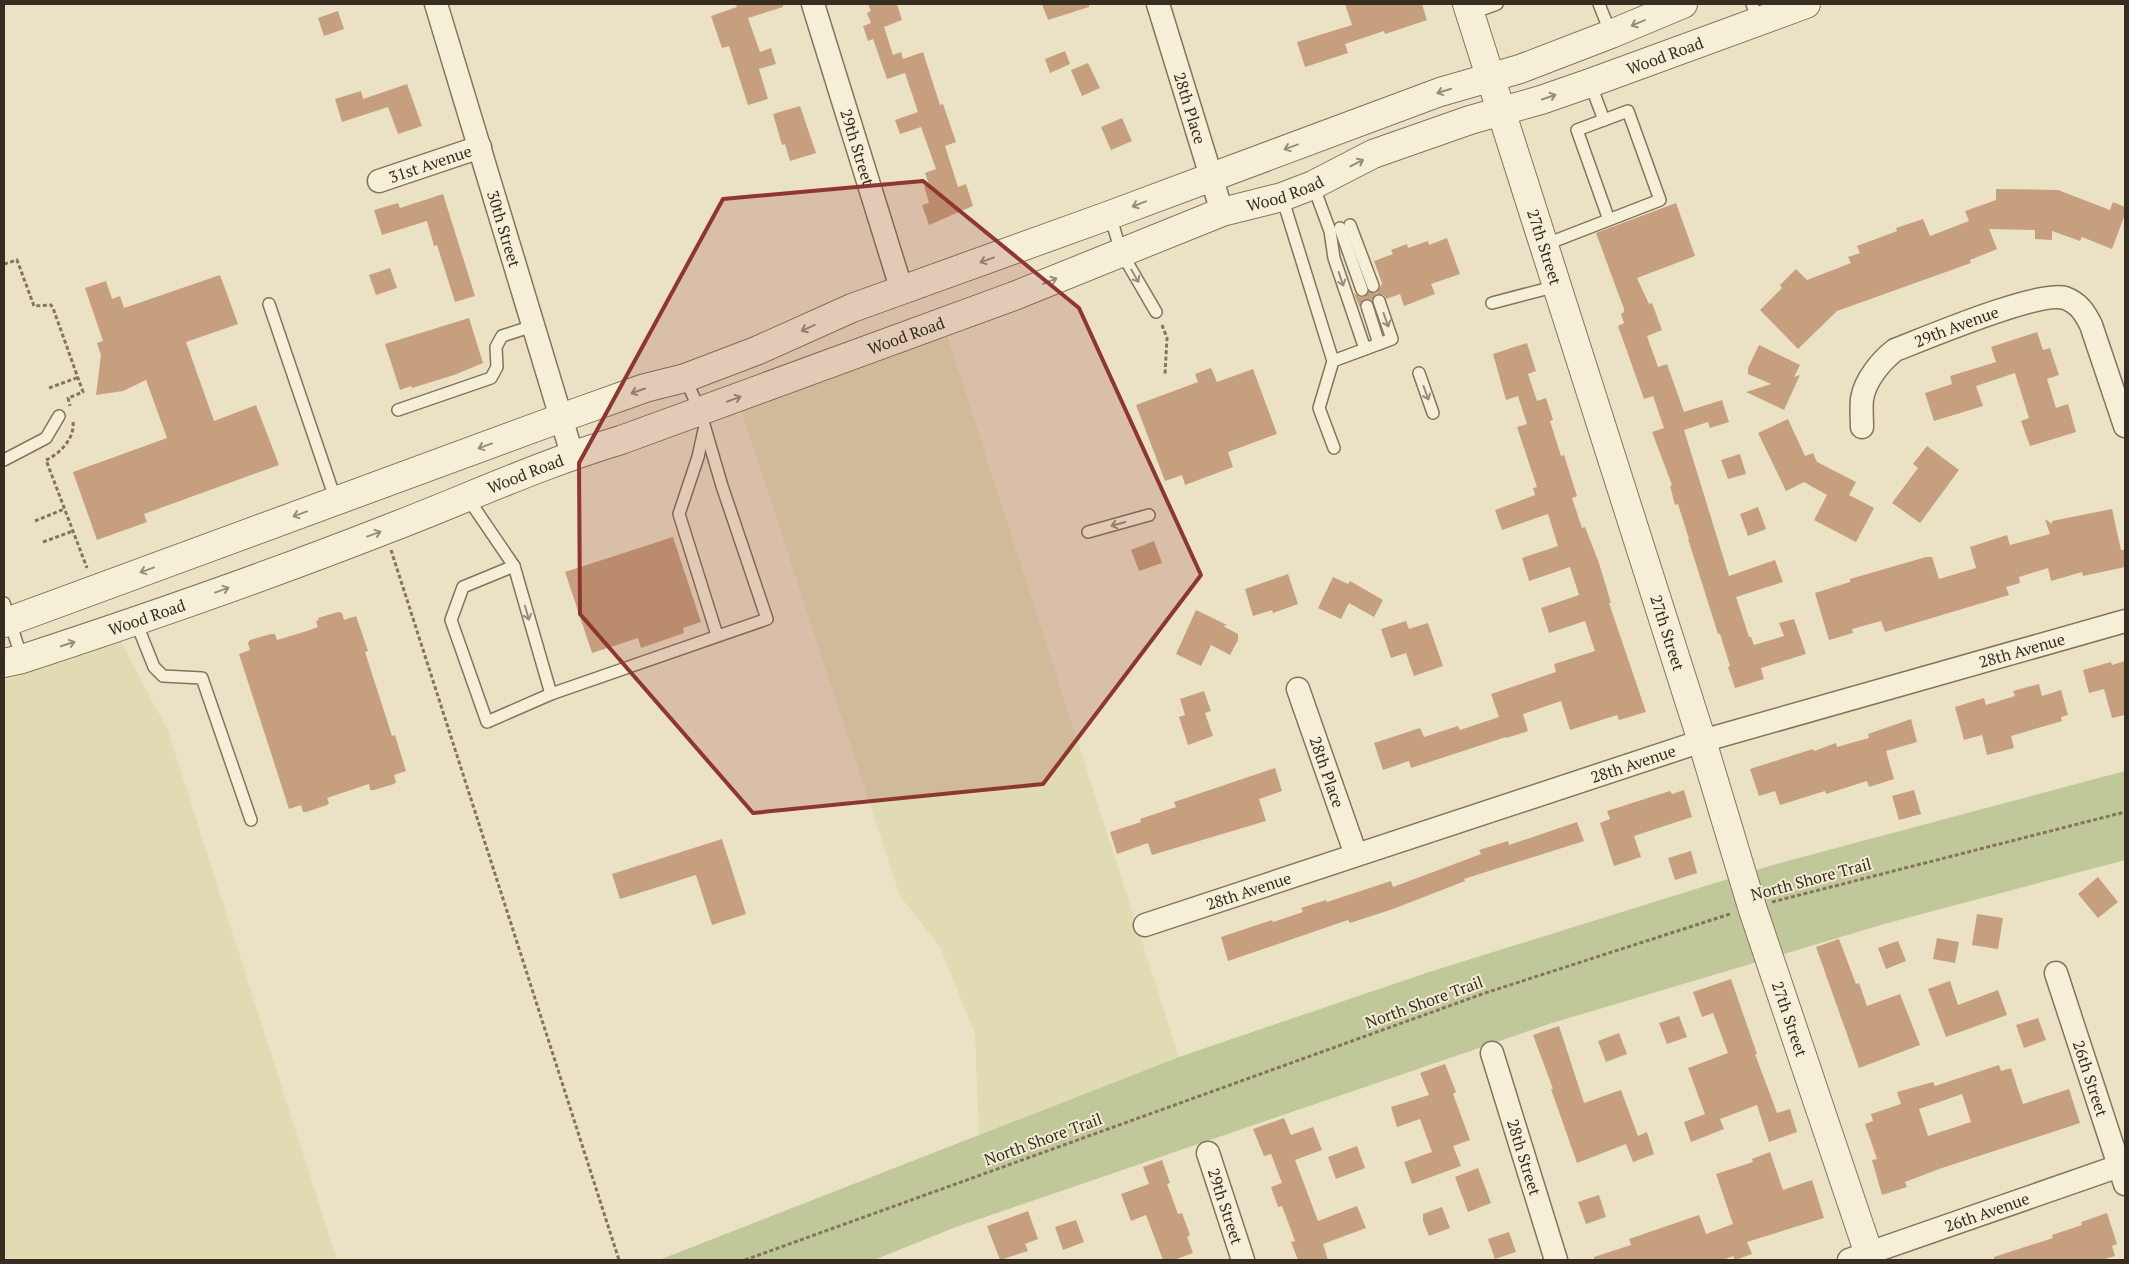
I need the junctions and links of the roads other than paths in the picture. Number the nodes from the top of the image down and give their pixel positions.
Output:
1 (436, 4) edge
2 (813, 4) edge
3 (1158, 4) edge
4 (1496, 4) edge
5 (1599, 4) edge
6 (1683, 4) edge
7 (1806, 4) edge
8 (1468, 9) edge
9 (1755, 12) edge
10 (1611, 34) junction
11 (1491, 78) junction
12 (1590, 83) junction
13 (1502, 111) junction
14 (1604, 120) junction
15 (480, 147) junction
16 (1212, 176) junction
17 (379, 181) dead end
18 (1313, 185) junction
19 (1282, 197) junction
20 (1222, 212) junction
21 (1110, 215) junction
22 (1609, 220) junction
23 (1340, 228) junction
24 (1544, 245) junction
25 (1121, 252) junction
26 (1373, 286) dead end
27 (1557, 286) junction
28 (1362, 290) dead end
29 (902, 291) junction
30 (1379, 301) dead end
31 (1492, 303) dead end
32 (269, 304) dead end
33 (1367, 306) dead end
34 (1156, 312) road end
35 (534, 326) junction
36 (1379, 344) junction
37 (1365, 349) junction
38 (1333, 361) junction
39 (1419, 373) dead end
40 (685, 378) junction
41 (398, 410) dead end
42 (1433, 413) dead end
43 (59, 416) dead end
44 (561, 418) junction
45 (702, 420) junction
46 (2125, 426) edge
47 (1862, 427) dead end
48 (1334, 448) dead end
49 (572, 454) junction
50 (4, 460) edge
51 (467, 497) junction
52 (336, 501) junction
53 (1148, 515) dead end
54 (1088, 532) dead end
55 (514, 566) junction
56 (6, 615) edge
57 (2125, 621) edge
58 (136, 622) junction
59 (718, 635) junction
60 (13, 661) edge
61 (1298, 689) dead end
62 (551, 694) junction
63 (1702, 741) junction
64 (251, 820) dead end
65 (1356, 855) junction
66 (1145, 925) dead end
67 (2056, 973) dead end
68 (1492, 1053) dead end
69 (1208, 1153) dead end
70 (2123, 1171) edge
71 (1863, 1258) edge
72 (1243, 1260) edge
73 (1556, 1260) edge

1 - 15 street, 30th Street
2 - 29 street, 29th Street
3 - 16 street, 28th Place
4 - 8 lane
5 - 10 lane
6 -> 10 street
7 - 9 street, Wood Road
8 - 11 street, 27th Street
9 - 12 street, Wood Road
10 - 11 street
11 - 13 street, 27th Street
11 -> 16 street
13 -> 12 street, Wood Road
12 - 14 lane
18 -> 13 street, Wood Road
13 - 24 street, 27th Street
14 - 22 lane
14 - 22 lane
15 - 17 street, 31st Avenue
15 - 35 street, 30th Street
16 - 20 street, 28th Place
16 -> 21 street
18 - 19 street, Wood Road
18 - 23 lane
19 - 20 street, Wood Road
19 - 38 lane
20 - 25 street, Wood Road
21 - 25 lane
21 -> 29 street
22 - 24 lane
23 - 26 lane
23 - 28 lane
23 -> 37 lane
24 - 27 street, 27th Street
25 -> 34 lane
45 -> 25 street, Wood Road
27 - 31 lane
27 - 63 street, 27th Street
29 -> 40 street
30 -> 36 lane
32 - 52 lane
33 - 36 lane
35 - 41 lane
35 - 44 street, 30th Street
36 - 37 lane
37 - 38 lane
38 - 48 lane
39 -> 42 lane
40 -> 44 street
40 - 45 lane
43 - 50 lane
44 - 49 street, 30th Street
44 -> 52 street
45 - 49 street, Wood Road
45 - 59 lane
45 - 59 lane
46 - 47 street, 29th Avenue
49 - 51 street, Wood Road
51 - 55 lane
58 -> 51 street, Wood Road
52 -> 56 street
53 -> 54 lane
55 -> 62 lane
55 - 62 lane
56 - 60 lane
57 - 63 street, 28th Avenue
60 -> 58 street, Wood Road
58 - 64 lane
59 - 62 lane
61 - 65 street, 28th Place
63 - 65 street, 28th Avenue
63 - 71 street, 27th Street
65 - 66 street, 28th Avenue
67 - 70 street, 26th Street
68 - 73 street, 28th Street
69 - 72 street, 29th Street
70 - 71 street, 26th Avenue

